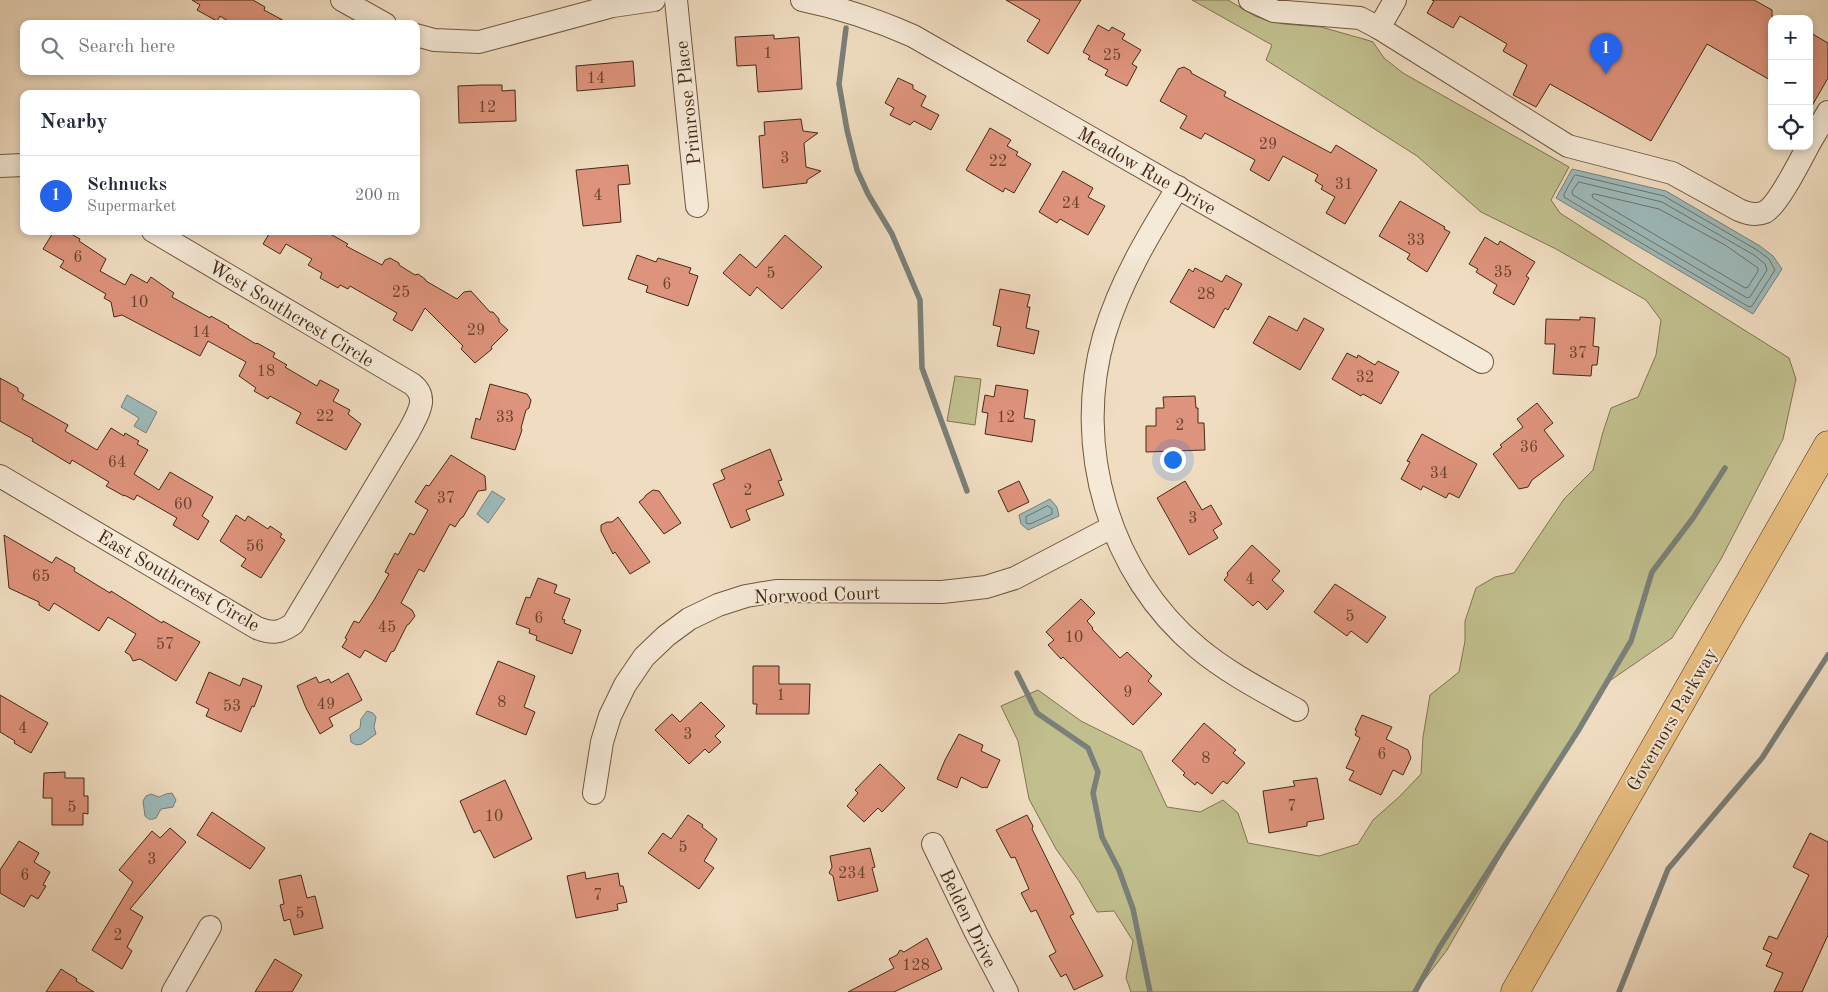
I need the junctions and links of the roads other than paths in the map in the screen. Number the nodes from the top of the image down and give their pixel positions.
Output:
1 (342, 0) edge
2 (654, 0) edge
3 (676, 0) edge
4 (802, 0) edge
5 (1250, 0) edge
6 (1395, 0) edge
7 (379, 20) edge
8 (1379, 28) junction
9 (420, 36) edge
10 (1828, 112) edge
11 (1813, 138) edge
12 (1806, 150) edge
13 (20, 165) edge
14 (0, 166) edge
15 (1178, 187) junction
16 (698, 206) dead end
17 (160, 235) edge
18 (1482, 362) dead end
19 (422, 403) joint
20 (1828, 445) edge
21 (0, 476) edge
22 (1112, 527) junction
23 (1297, 710) dead end
24 (594, 792) dead end
25 (933, 844) dead end
26 (210, 927) dead end
27 (1003, 991) edge
28 (173, 992) edge
29 (1515, 992) edge

1 - 7 street
2 - 9 street
3 - 16 street, Primrose Place
4 - 15 street, Meadow Rue Drive
5 - 8 street
6 - 8 street
8 - 12 street
10 - 11 street
13 - 14 street
15 - 18 street, Meadow Rue Drive
15 - 22 street
17 - 19 street, West Southcrest Circle
19 - 21 street, East Southcrest Circle
20 - 29 main road, Governors Parkway
22 - 23 street
22 - 24 street, Norwood Court
25 - 27 street, Belden Drive
26 - 28 street

